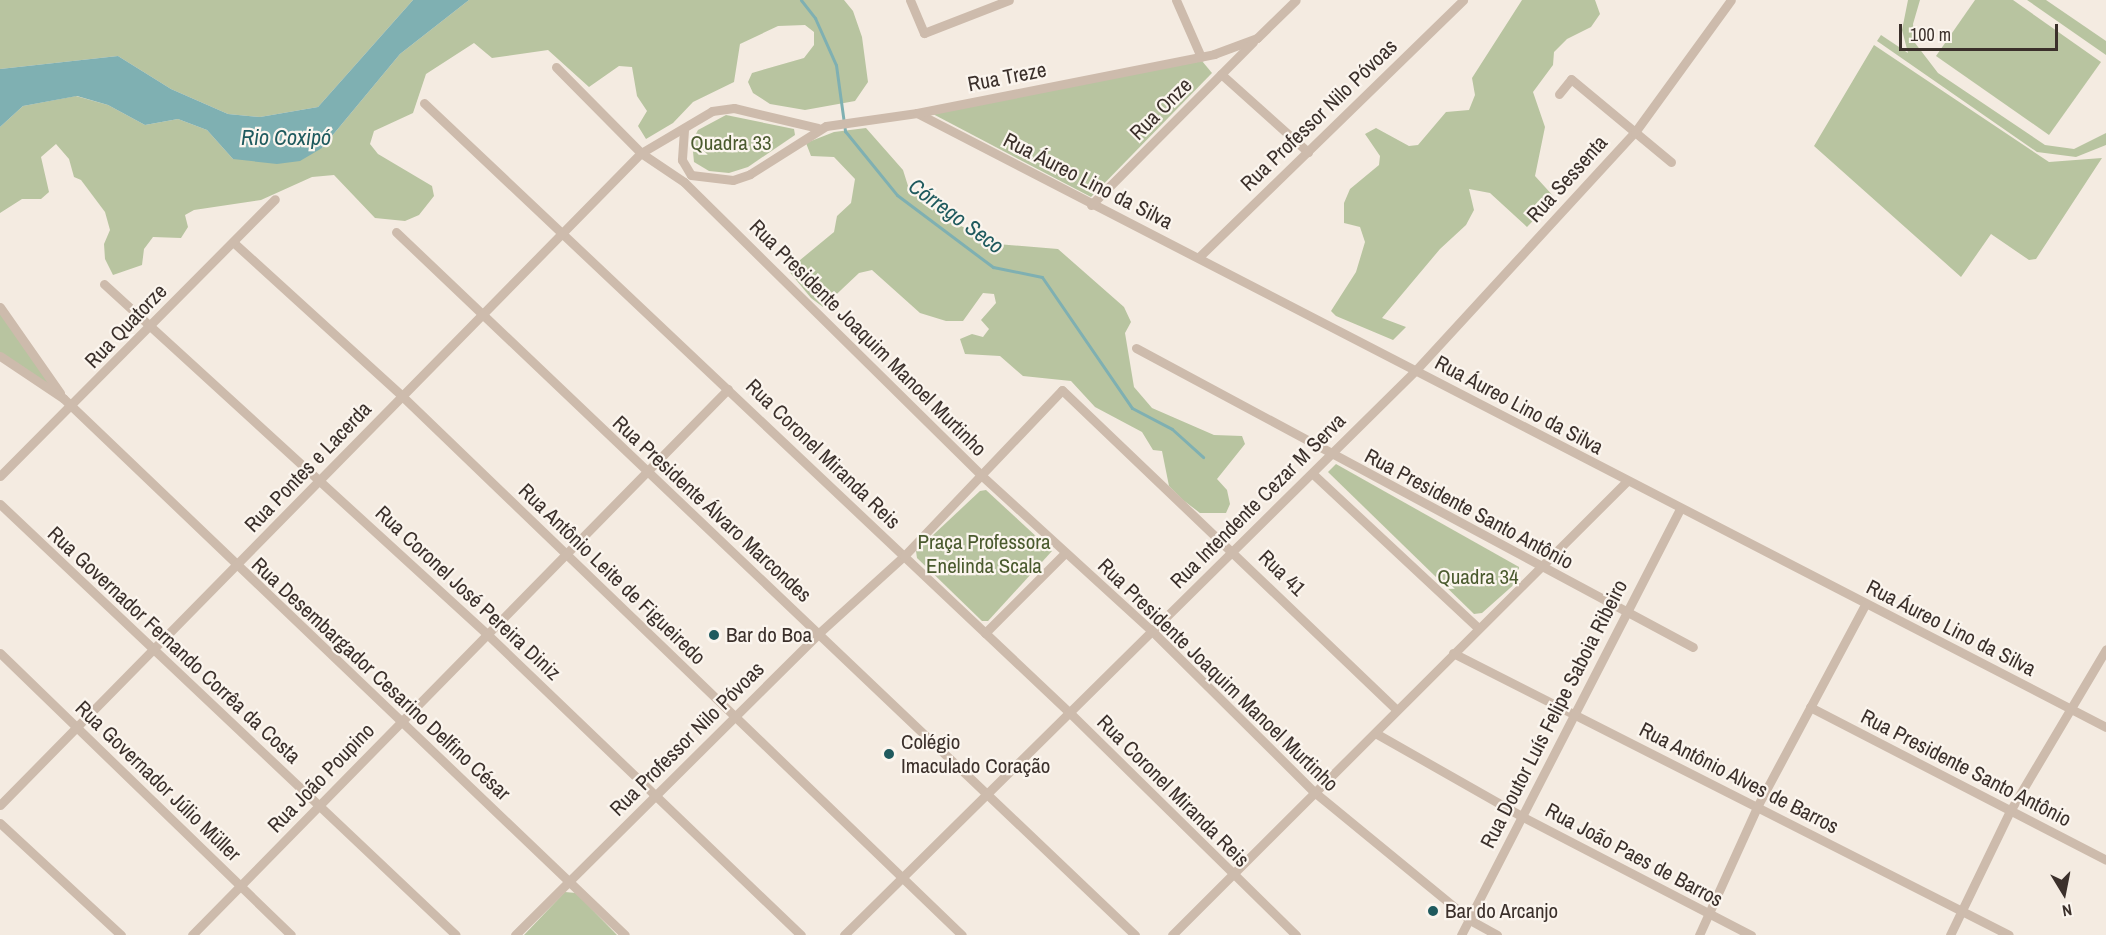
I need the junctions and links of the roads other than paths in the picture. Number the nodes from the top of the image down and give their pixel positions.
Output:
1 (910, 0) edge
2 (1009, 0) edge
3 (1176, 0) edge
4 (1296, 0) edge
5 (1463, 0) edge
6 (1731, 0) edge
7 (1257, 38) junction
8 (1201, 57) junction
9 (556, 67) dead end
10 (1221, 74) junction
11 (1559, 94) dead end
12 (424, 103) dead end
13 (917, 114) junction
14 (822, 127) junction
15 (684, 130) junction
16 (1635, 132) junction
17 (1308, 152) junction
18 (641, 153) junction
19 (1671, 162) dead end
20 (691, 175) junction
21 (684, 182) junction
22 (275, 199) dead end
23 (1091, 205) junction
24 (396, 232) dead end
25 (563, 235) junction
26 (233, 242) junction
27 (1200, 256) junction
28 (104, 284) dead end
29 (0, 307) edge
30 (483, 316) junction
31 (151, 326) junction
32 (1136, 348) dead end
33 (0, 356) edge
34 (1416, 371) junction
35 (728, 388) junction
36 (1062, 390) joint
37 (402, 396) junction
38 (63, 398) junction
39 (72, 407) junction
40 (1331, 456) junction
41 (646, 472) junction
42 (1313, 474) junction
43 (981, 475) junction
44 (0, 476) edge
45 (320, 481) junction
46 (1626, 482) junction
47 (0, 504) edge
48 (1679, 510) junction
49 (1233, 551) junction
50 (566, 554) junction
51 (1064, 554) junction
52 (904, 556) junction
53 (234, 567) junction
54 (1540, 567) junction
55 (1865, 605) junction
56 (1625, 613) junction
57 (1478, 628) junction
58 (1152, 631) junction
59 (819, 633) junction
60 (985, 633) junction
61 (487, 634) junction
62 (1693, 647) dead end
63 (2106, 649) edge
64 (153, 651) junction
65 (0, 653) edge
66 (1453, 653) junction
67 (1810, 707) junction
68 (2070, 707) junction
69 (1396, 709) junction
70 (1070, 713) junction
71 (1572, 714) junction
72 (734, 717) junction
73 (399, 723) junction
74 (76, 726) junction
75 (2106, 727) edge
76 (1377, 734) junction
77 (1312, 791) junction
78 (988, 794) junction
79 (655, 796) junction
80 (0, 805) edge
81 (1758, 805) junction
82 (318, 806) junction
83 (2010, 811) junction
84 (1523, 817) junction
85 (0, 823) edge
86 (2106, 860) edge
87 (1230, 874) junction
88 (902, 878) junction
89 (569, 879) junction
90 (240, 885) junction
91 (1961, 912) junction
92 (1709, 915) junction
93 (1470, 920) junction
94 (121, 935) edge
95 (192, 935) edge
96 (291, 935) edge
97 (456, 935) edge
98 (515, 935) edge
99 (625, 935) edge
100 (801, 935) edge
101 (844, 935) edge
102 (962, 935) edge
103 (1135, 935) edge
104 (1172, 935) edge
105 (1296, 935) edge
106 (1461, 935) edge
107 (1497, 935) edge
108 (1699, 935) edge
109 (1751, 935) edge
110 (1950, 935) edge
111 (2009, 935) edge

1 - 2 street
3 - 8 street
4 - 7 street, Rua Onze
5 - 17 street, Rua Professor Nilo Póvoas
6 - 16 street, Rua Sessenta
7 - 8 street, Rua Treze
7 - 10 street, Rua Onze
8 - 13 street, Rua Treze
9 - 18 street, Rua Presidente Joaquim Manoel Murtinho
10 - 17 street
10 - 23 street, Rua Onze
11 - 16 street
12 - 25 street, Rua Coronel Miranda Reis
13 - 14 street, Rua Treze
13 - 23 street, Rua Áureo Lino da Silva
14 - 15 street, Rua Treze
14 - 20 street, Rua Treze
15 - 18 street, Rua Treze
15 - 20 street
16 - 19 street
16 - 34 street, Rua Sessenta
17 - 27 street, Rua Professor Nilo Póvoas
18 - 21 street, Rua Presidente Joaquim Manoel Murtinho
18 - 25 street, Rua Pontes e Lacerda
20 - 21 street
21 - 43 street, Rua Presidente Joaquim Manoel Murtinho
22 - 26 street, Rua Quatorze
23 - 27 street, Rua Áureo Lino da Silva
24 - 30 street, Rua Presidente Álvaro Marcondes
25 - 30 street, Rua Pontes e Lacerda
25 - 35 street, Rua Coronel Miranda Reis
26 - 31 street, Rua Quatorze
26 - 37 street, Rua Antônio Leite de Figueiredo
27 - 34 street, Rua Áureo Lino da Silva
28 - 31 street, Rua Coronel José Pereira Diniz
29 - 38 street, Rua Desembargador Cesarino Delfino César
30 - 37 street, Rua Pontes e Lacerda
30 - 41 street, Rua Presidente Álvaro Marcondes
31 - 39 street, Rua Quatorze
31 - 45 street, Rua Coronel José Pereira Diniz
32 - 40 street, Rua Presidente Santo Antônio
33 - 38 street, Rua Desembargador Cesarino Delfino César
34 - 40 street, Rua Intendente Cezar M Serva
34 - 46 street, Rua Áureo Lino da Silva
35 - 41 street, Rua João Poupino
35 - 52 street, Rua Coronel Miranda Reis
36 - 43 street, Rua Professor Nilo Póvoas
36 - 49 street, Rua 41
37 - 45 street, Rua Pontes e Lacerda
37 - 50 street, Rua Antônio Leite de Figueiredo
38 - 39 street, Rua Desembargador Cesarino Delfino César
39 - 44 street, Rua Quatorze
39 - 53 street, Rua Desembargador Cesarino Delfino César
40 - 42 street, Rua Intendente Cezar M Serva
40 - 54 street, Rua Presidente Santo Antônio
41 - 50 street, Rua João Poupino
41 - 59 street, Rua Presidente Álvaro Marcondes
42 - 49 street, Rua Intendente Cezar M Serva
42 - 57 street
43 - 51 street, Rua Presidente Joaquim Manoel Murtinho
43 - 52 street, Rua Professor Nilo Póvoas
45 - 53 street, Rua Pontes e Lacerda
45 - 61 street, Rua Coronel José Pereira Diniz
46 - 48 street, Rua Áureo Lino da Silva
46 - 54 street
47 - 64 street, Rua Governador Fernando Corrêa da Costa
48 - 55 street, Rua Áureo Lino da Silva
48 - 56 street, Rua Doutor Luís Felipe Saboia Ribeiro
49 - 58 street, Rua Intendente Cezar M Serva
49 - 69 street, Rua 41
50 - 61 street, Rua João Poupino
50 - 72 street, Rua Antônio Leite de Figueiredo
51 - 58 street, Rua Presidente Joaquim Manoel Murtinho
51 - 60 street
52 - 59 street, Rua Professor Nilo Póvoas
52 - 60 street, Rua Coronel Miranda Reis
53 - 64 street, Rua Pontes e Lacerda
53 - 73 street, Rua Desembargador Cesarino Delfino César
54 - 56 street, Rua Presidente Santo Antônio
54 - 57 street
55 - 67 street
55 - 68 street, Rua Áureo Lino da Silva
56 - 62 street, Rua Presidente Santo Antônio
56 - 71 street, Rua Doutor Luís Felipe Saboia Ribeiro
57 - 66 street
58 - 70 street, Rua Intendente Cezar M Serva
58 - 77 street, Rua Presidente Joaquim Manoel Murtinho
59 - 72 street, Rua Professor Nilo Póvoas
59 - 78 street, Rua Presidente Álvaro Marcondes
60 - 70 street, Rua Coronel Miranda Reis
61 - 73 street, Rua João Poupino
61 - 79 street, Rua Coronel José Pereira Diniz
63 - 68 street
64 - 74 street, Rua Pontes e Lacerda
64 - 82 street, Rua Governador Fernando Corrêa da Costa
65 - 74 street, Rua Governador Júlio Müller
66 - 69 street
66 - 71 street, Rua Antônio Alves de Barros
67 - 81 street
67 - 83 street, Rua Presidente Santo Antônio
68 - 75 street, Rua Áureo Lino da Silva
68 - 83 street
69 - 76 street
70 - 78 street, Rua Intendente Cezar M Serva
70 - 87 street, Rua Coronel Miranda Reis
71 - 81 street, Rua Antônio Alves de Barros
71 - 84 street, Rua Doutor Luís Felipe Saboia Ribeiro
72 - 79 street, Rua Professor Nilo Póvoas
72 - 88 street, Rua Antônio Leite de Figueiredo
73 - 82 street, Rua João Poupino
73 - 89 street, Rua Desembargador Cesarino Delfino César
74 - 80 street, Rua Pontes e Lacerda
74 - 90 street, Rua Governador Júlio Müller
76 - 77 street
76 - 84 street, Rua João Paes de Barros
77 - 87 street
77 - 93 street, Rua Presidente Joaquim Manoel Murtinho
78 - 88 street, Rua Intendente Cezar M Serva
78 - 103 street, Rua Presidente Álvaro Marcondes
79 - 89 street, Rua Professor Nilo Póvoas
79 - 100 street, Rua Coronel José Pereira Diniz
81 - 91 street, Rua Antônio Alves de Barros
81 - 92 street
82 - 90 street, Rua João Poupino
82 - 97 street, Rua Governador Fernando Corrêa da Costa
83 - 86 street, Rua Presidente Santo Antônio
83 - 91 street
84 - 92 street, Rua João Paes de Barros
84 - 93 street, Rua Doutor Luís Felipe Saboia Ribeiro
85 - 94 street
87 - 104 street
87 - 105 street, Rua Coronel Miranda Reis
88 - 101 street, Rua Intendente Cezar M Serva
88 - 102 street, Rua Antônio Leite de Figueiredo
89 - 98 street, Rua Professor Nilo Póvoas
89 - 99 street, Rua Desembargador Cesarino Delfino César
90 - 95 street, Rua João Poupino
90 - 96 street, Rua Governador Júlio Müller
91 - 110 street
91 - 111 street, Rua Antônio Alves de Barros
92 - 108 street
92 - 109 street, Rua João Paes de Barros
93 - 106 street, Rua Doutor Luís Felipe Saboia Ribeiro
93 - 107 street, Rua Presidente Joaquim Manoel Murtinho

